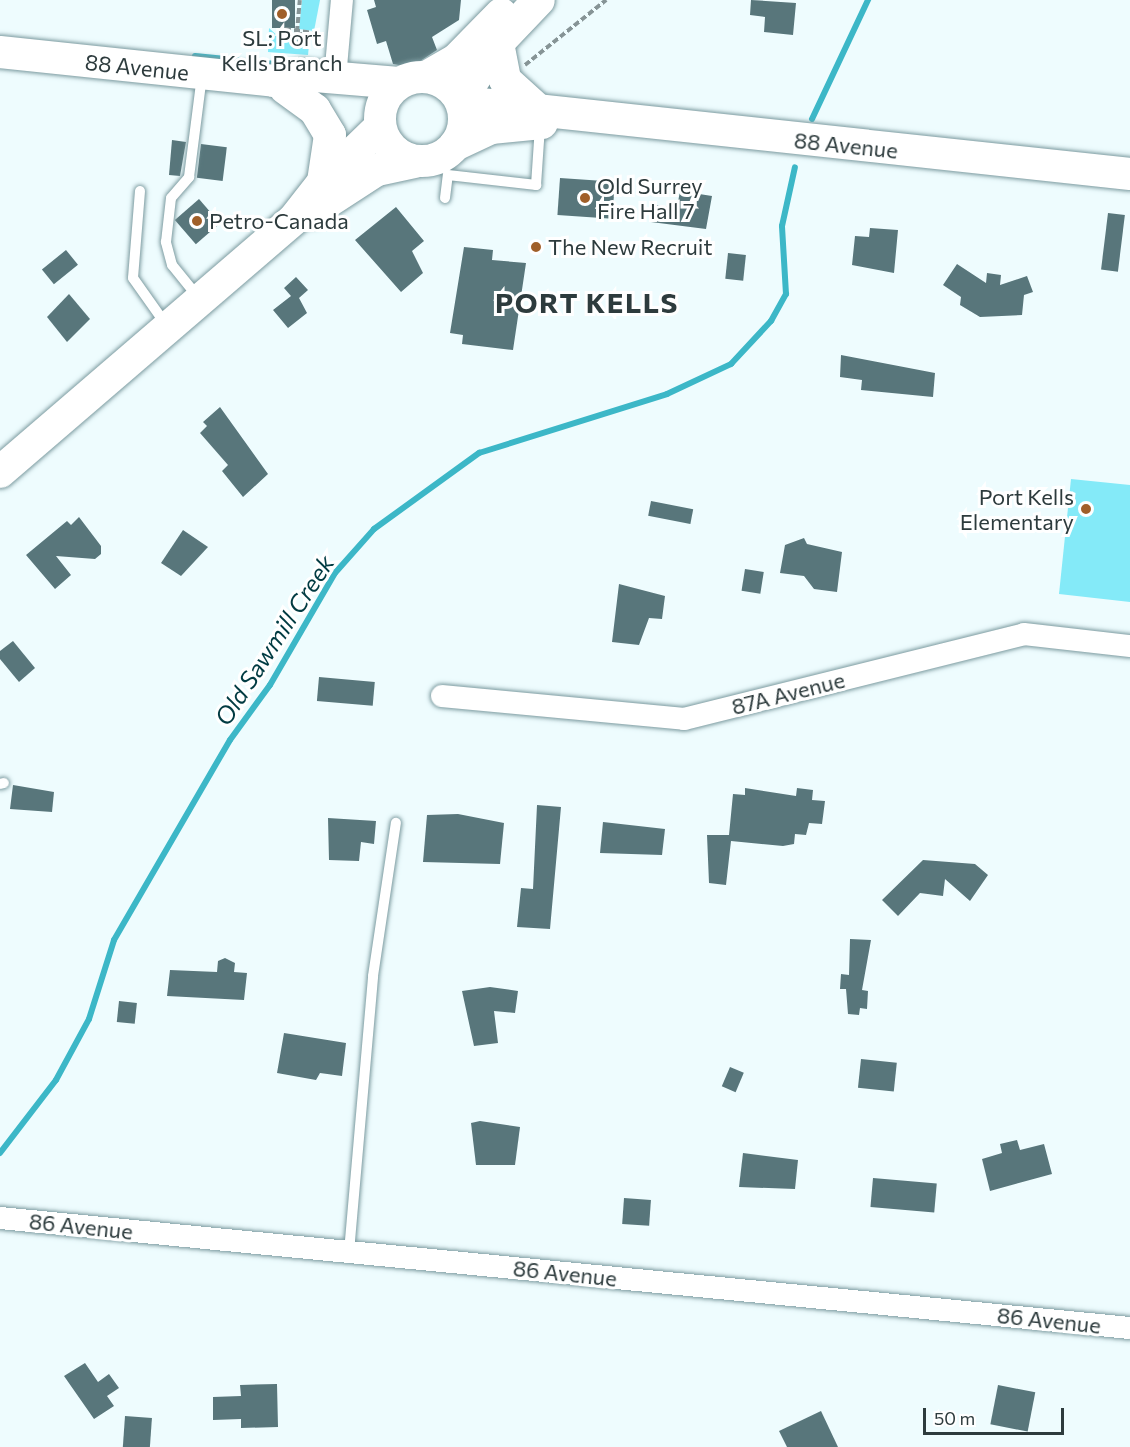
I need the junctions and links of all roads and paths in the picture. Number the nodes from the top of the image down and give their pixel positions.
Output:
1 (300, 0) edge
2 (342, 0) edge
3 (521, 0) edge
4 (539, 0) edge
5 (606, 0) edge
6 (285, 29) dead end
7 (298, 32) junction
8 (309, 33) dead end
9 (498, 43) junction
10 (299, 44) dead end
11 (0, 52) edge
12 (519, 70) dead end
13 (202, 74) junction
14 (335, 78) junction
15 (413, 80) junction
16 (280, 84) junction
17 (461, 100) junction
18 (546, 115) junction
19 (379, 123) junction
20 (455, 145) junction
21 (415, 162) junction
22 (1130, 174) edge
23 (323, 182) junction
24 (140, 191) dead end
25 (445, 198) dead end
26 (294, 219) junction
27 (200, 299) junction
28 (168, 327) junction
29 (0, 472) edge
30 (1130, 646) edge
31 (442, 696) dead end
32 (396, 823) dead end
33 (0, 1218) edge
34 (349, 1252) junction
35 (1130, 1328) edge

1 - 7 path
2 - 14 street
3 - 15 main road
4 - 9 main road
5 - 12 path
6 - 7 path
7 - 8 path
7 - 10 path
9 - 17 main road
9 - 18 main road
11 - 13 main road, 88 Avenue
13 - 16 main road, 88 Avenue
13 - 27 lane
14 - 15 main road, 88 Avenue
14 - 16 main road, 88 Avenue
15 - 17 main road
15 - 19 main road
16 - 19 main road, 88 Avenue
16 - 23 main road
17 - 18 main road, 88 Avenue
17 - 20 main road
18 - 20 main road, 88 Avenue
18 - 22 main road, 88 Avenue
18 - 25 lane
19 - 21 main road
19 - 23 main road
20 - 21 main road
21 - 26 main road
23 - 26 main road
24 - 28 lane
26 - 27 main road
27 - 28 main road
28 - 29 main road
30 - 31 street, 87A Avenue
32 - 34 lane
33 - 34 street, 86 Avenue
34 - 35 street, 86 Avenue

